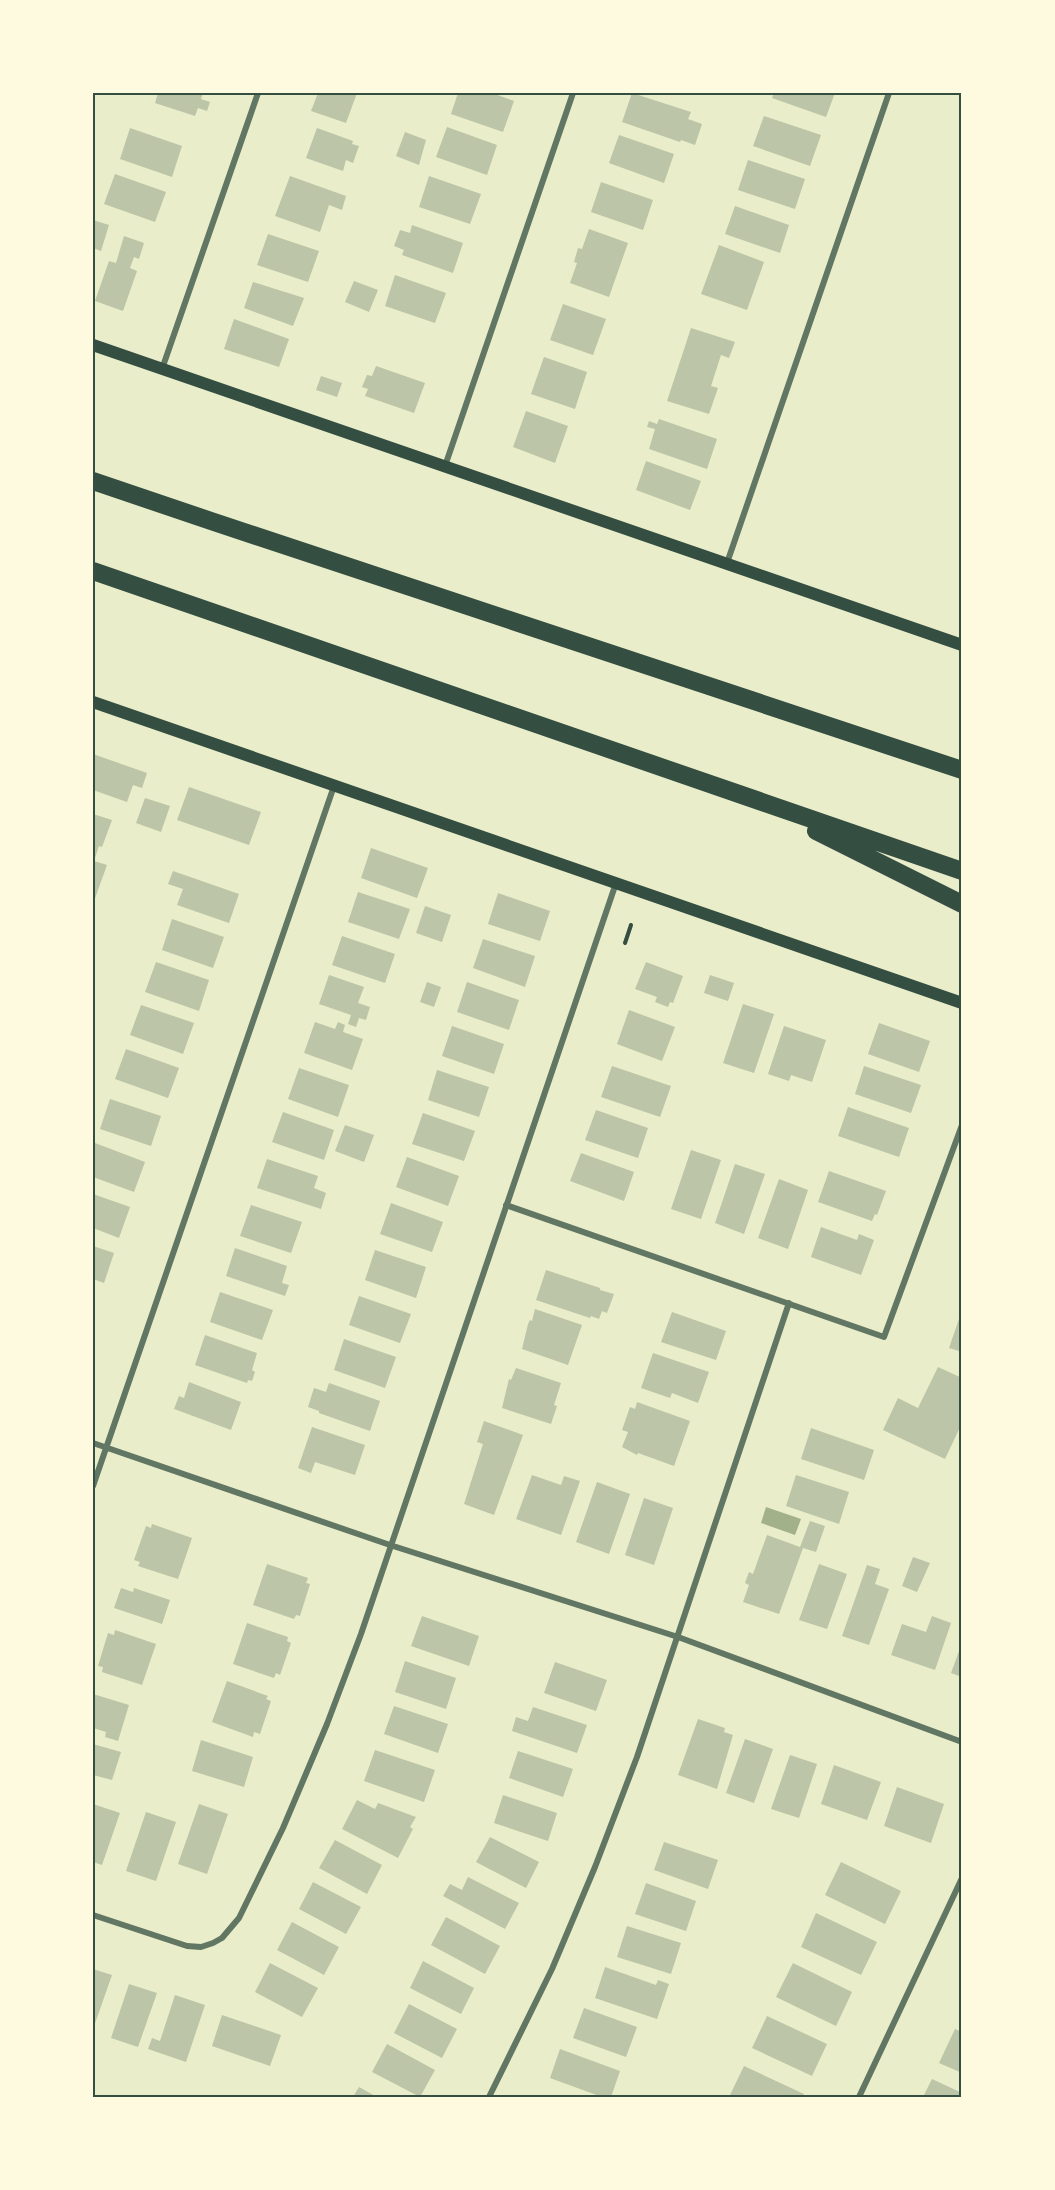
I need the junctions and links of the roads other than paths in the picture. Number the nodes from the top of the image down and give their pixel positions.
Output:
1 (258, 93) edge
2 (573, 93) edge
3 (889, 93) edge
4 (93, 345) edge
5 (162, 369) junction
6 (445, 466) junction
7 (93, 481) edge
8 (726, 564) junction
9 (93, 571) edge
10 (962, 645) edge
11 (93, 702) edge
12 (962, 770) edge
13 (334, 786) junction
14 (753, 799) junction
15 (962, 871) edge
16 (616, 883) junction
17 (962, 904) edge
18 (962, 1003) edge
19 (962, 1125) edge
20 (506, 1205) junction
21 (789, 1303) junction
22 (93, 1443) edge
23 (106, 1447) junction
24 (93, 1486) edge
25 (390, 1545) junction
26 (678, 1637) junction
27 (962, 1742) edge
28 (962, 1878) edge
29 (93, 1915) edge
30 (489, 2097) edge
31 (859, 2097) edge

1 - 5 street
2 - 6 street
3 - 8 street
4 - 5 main road
5 - 6 main road
6 - 8 main road
7 - 12 highway
8 - 10 main road
9 - 14 highway
11 - 13 main road
13 - 16 main road
13 - 23 street
14 - 15 highway
14 - 17 highway
16 - 18 main road
16 - 20 street
19 - 21 street
20 - 21 street
20 - 25 street
21 - 26 street
22 - 23 street
23 - 24 street
23 - 25 street
25 - 26 street
25 - 29 street
26 - 27 street
26 - 30 street
28 - 31 street

